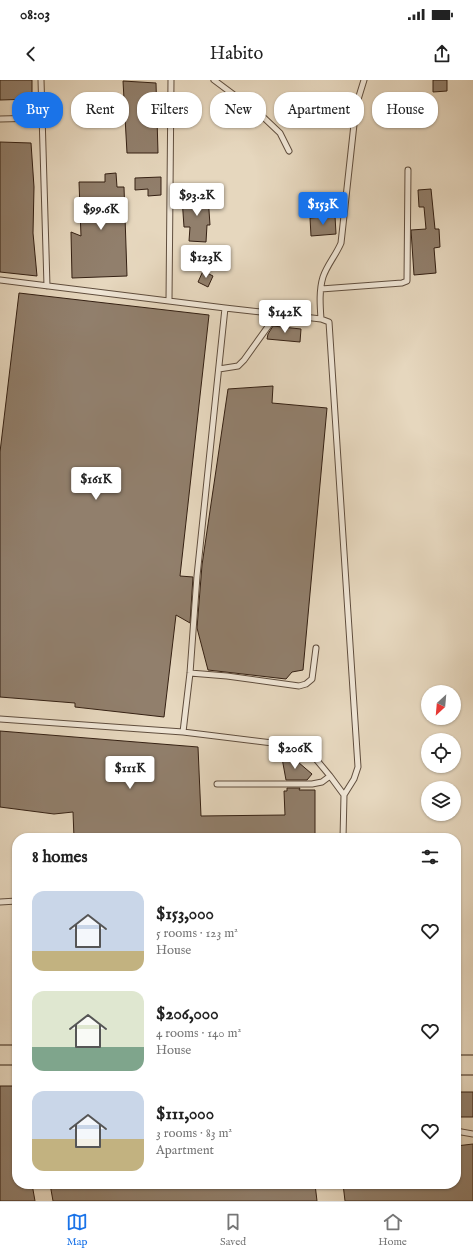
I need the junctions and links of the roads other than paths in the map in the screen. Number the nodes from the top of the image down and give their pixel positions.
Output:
1 (41, 80) edge
2 (171, 80) edge
3 (214, 80) edge
4 (364, 80) edge
5 (41, 92) edge
6 (0, 119) edge
7 (12, 119) edge
8 (42, 128) edge
9 (289, 150) dead end
10 (408, 170) dead end
11 (0, 280) edge
12 (47, 286) junction
13 (321, 289) junction
14 (169, 301) junction
15 (226, 308) junction
16 (277, 314) junction
17 (321, 319) junction
18 (219, 369) junction
19 (316, 648) dead end
20 (190, 673) junction
21 (0, 719) edge
22 (183, 732) junction
23 (330, 776) junction
24 (217, 784) dead end
25 (344, 795) junction
26 (343, 833) edge
27 (12, 901) edge
28 (0, 902) edge
29 (0, 1055) edge
30 (12, 1056) edge
31 (461, 1065) edge
32 (473, 1065) edge
33 (461, 1132) edge
34 (473, 1134) edge

1 - 5 lane
2 - 14 lane
3 - 9 lane
4 - 13 lane
6 - 7 lane
8 - 12 lane
10 - 13 lane
11 - 12 lane
12 - 14 lane
13 - 17 lane
14 - 15 lane
15 - 16 lane
15 - 18 lane
16 - 17 lane
16 - 18 lane
17 - 25 lane
18 - 20 lane
19 - 20 lane
20 - 22 lane
21 - 22 lane
22 - 23 lane
23 - 24 lane
23 - 25 lane
25 - 26 lane
27 - 28 lane
29 - 30 highway
31 - 32 highway
33 - 34 lane

